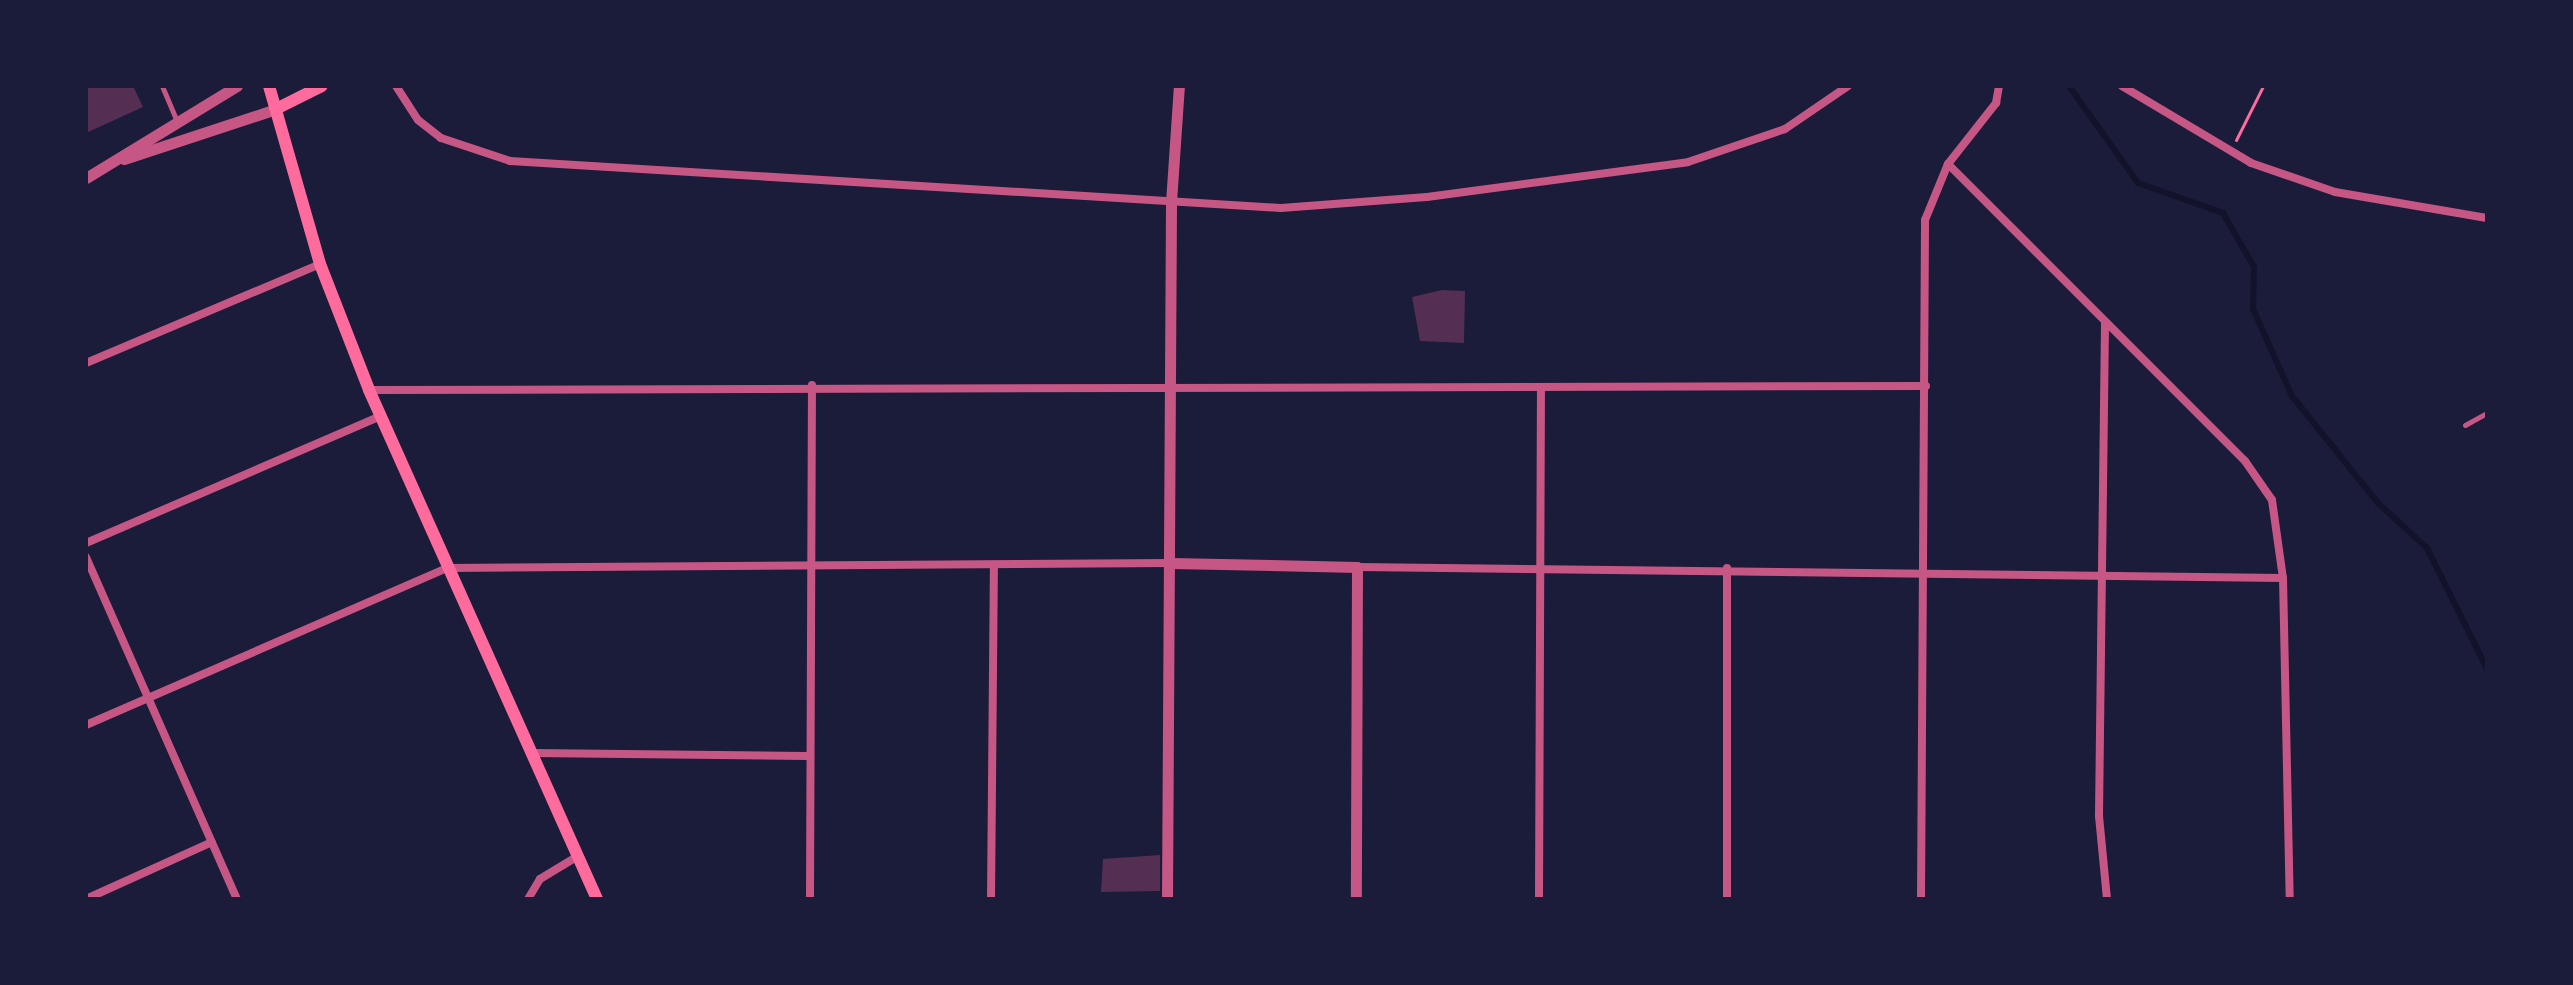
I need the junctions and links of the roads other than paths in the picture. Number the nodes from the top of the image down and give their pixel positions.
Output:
1 (162, 86) edge
2 (237, 86) edge
3 (269, 86) edge
4 (322, 86) edge
5 (396, 86) edge
6 (1179, 86) edge
7 (1848, 86) edge
8 (1999, 86) edge
9 (2122, 86) edge
10 (276, 109) junction
11 (177, 123) junction
12 (124, 159) junction
13 (1948, 164) junction
14 (86, 178) edge
15 (1171, 202) junction
16 (2487, 218) edge
17 (320, 264) junction
18 (2105, 324) junction
19 (86, 363) edge
20 (812, 385) junction
21 (1926, 386) junction
22 (1171, 388) junction
23 (1541, 388) junction
24 (369, 390) junction
25 (2487, 413) edge
26 (381, 416) junction
27 (2465, 425) dead end
28 (86, 543) edge
29 (86, 557) edge
30 (810, 563) junction
31 (1171, 563) junction
32 (1539, 564) junction
33 (994, 565) junction
34 (1357, 567) junction
35 (447, 568) junction
36 (1727, 568) junction
37 (1923, 573) junction
38 (2104, 576) junction
39 (2283, 578) junction
40 (148, 697) junction
41 (86, 725) edge
42 (532, 753) junction
43 (807, 756) junction
44 (212, 842) junction
45 (578, 856) junction
46 (86, 899) edge
47 (237, 899) edge
48 (528, 899) edge
49 (597, 899) edge
50 (810, 899) edge
51 (991, 899) edge
52 (1167, 899) edge
53 (1356, 899) edge
54 (1539, 899) edge
55 (1727, 899) edge
56 (1921, 899) edge
57 (2107, 899) edge
58 (2290, 899) edge

1 - 11 lane
2 - 11 street
3 - 10 main road
4 - 10 main road
5 - 15 street
6 - 15 street
7 - 15 street
8 - 13 street
9 - 16 street
10 - 12 street
10 - 17 main road
11 - 12 street
12 - 14 street
13 - 18 street
13 - 21 street
15 - 22 street
17 - 19 street
17 - 24 main road
18 - 38 street
18 - 39 street
20 - 22 street
20 - 24 street
20 - 30 street
21 - 23 street
21 - 37 street
22 - 23 street
22 - 31 street
23 - 32 street
24 - 26 main road
25 - 27 lane
26 - 28 street
26 - 35 main road
29 - 40 street
30 - 33 street
30 - 35 street
30 - 43 street
31 - 33 street
31 - 34 street
31 - 52 street
32 - 34 street
32 - 36 street
32 - 54 street
33 - 51 street
34 - 53 street
35 - 40 street
35 - 42 main road
36 - 37 street
36 - 55 street
37 - 38 street
37 - 56 street
38 - 39 street
38 - 57 street
39 - 58 street
40 - 41 street
40 - 44 street
42 - 43 street
42 - 45 main road
43 - 50 street
44 - 46 street
44 - 47 street
45 - 48 street
45 - 49 main road

